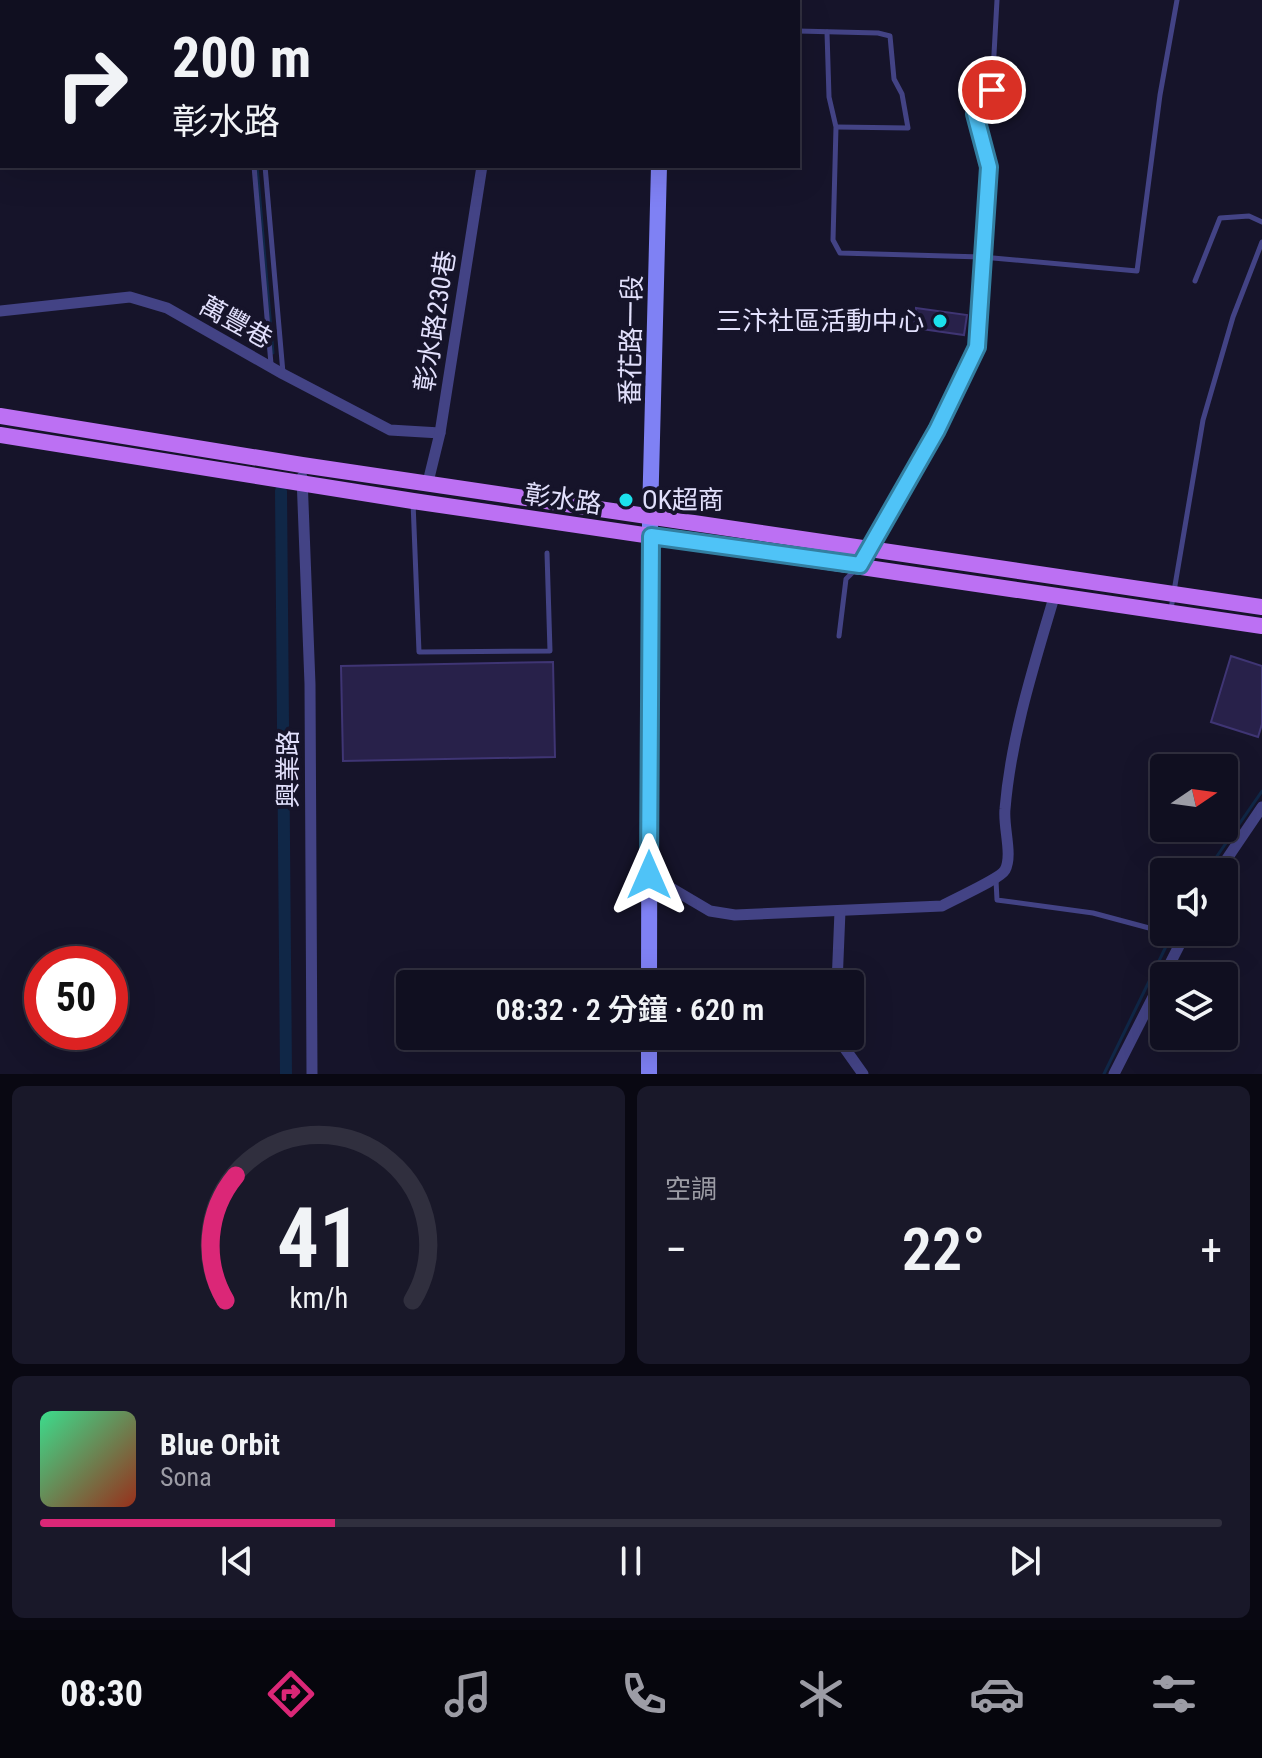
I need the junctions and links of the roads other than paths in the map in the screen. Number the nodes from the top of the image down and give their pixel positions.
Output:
1 (997, 0) edge
2 (1177, 0) edge
3 (800, 31) edge
4 (827, 32) junction
5 (836, 127) junction
6 (254, 168) edge
7 (265, 168) edge
8 (482, 168) edge
9 (659, 168) edge
10 (1262, 222) edge
11 (1262, 242) edge
12 (982, 257) junction
13 (1195, 281) dead end
14 (0, 311) edge
15 (271, 367) junction
16 (283, 374) junction
17 (0, 416) edge
18 (440, 433) junction
19 (0, 435) edge
20 (302, 465) junction
21 (428, 482) junction
22 (302, 484) junction
23 (413, 501) junction
24 (650, 516) junction
25 (651, 536) junction
26 (870, 549) junction
27 (547, 553) dead end
28 (860, 565) junction
29 (1055, 594) junction
30 (1173, 594) junction
31 (1262, 607) edge
32 (1171, 614) junction
33 (1262, 626) edge
34 (839, 636) dead end
35 (1262, 807) edge
36 (1227, 858) edge
37 (649, 875) junction
38 (996, 879) junction
39 (840, 911) junction
40 (1150, 928) edge
41 (1178, 946) edge
42 (649, 970) edge
43 (838, 970) edge
44 (649, 1050) edge
45 (846, 1050) edge
46 (312, 1074) edge
47 (649, 1074) edge
48 (863, 1074) edge
49 (1114, 1074) edge

1 - 12 lane
2 - 12 lane
3 - 4 lane
4 - 5 lane
4 - 5 lane
5 - 12 lane
6 - 15 lane
7 - 16 lane
8 - 18 street, 彰水路230巷
9 - 24 main road, 番花路一段
10 - 13 lane
11 - 30 lane
12 - 26 lane
14 - 15 street, 萬豐巷
15 - 16 street, 萬豐巷
16 - 18 street, 萬豐巷
17 - 20 main road, 彰水路
18 - 21 street, 彰水路230巷
19 - 22 main road, 彰水路
20 - 21 main road, 彰水路
20 - 22 street, 興業路
21 - 24 main road, 彰水路
22 - 23 main road, 彰水路
22 - 46 street, 興業路
23 - 25 main road, 彰水路
23 - 27 lane
24 - 25 main road, 番花路一段
24 - 26 main road, 彰水路
25 - 28 main road, 彰水路
25 - 37 main road, 番花路一段
26 - 28 lane
26 - 30 main road, 彰水路
28 - 29 main road, 彰水路
28 - 34 lane
29 - 32 main road, 彰水路
29 - 38 street
30 - 31 main road, 彰水路
30 - 32 lane
32 - 33 main road, 彰水路
35 - 36 street
37 - 39 street
37 - 42 main road, 番花路一段
38 - 39 street
38 - 40 lane
39 - 43 street
41 - 49 street
44 - 47 main road
45 - 48 street

